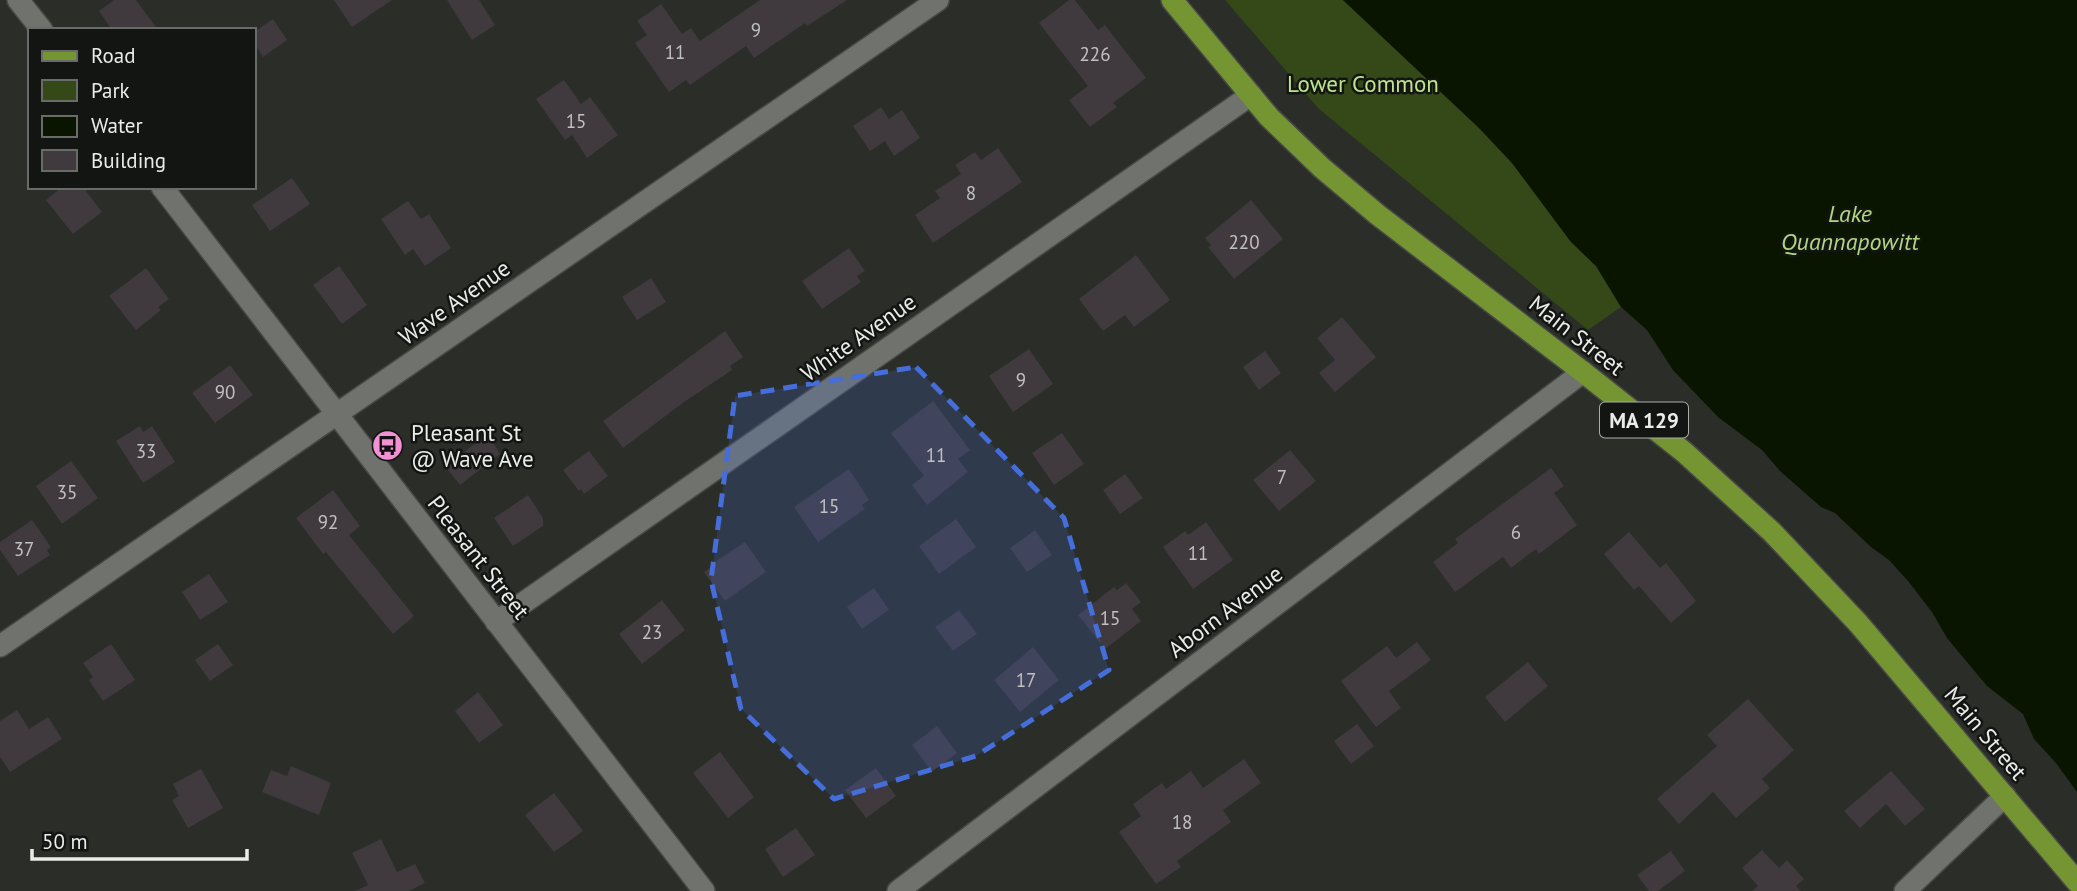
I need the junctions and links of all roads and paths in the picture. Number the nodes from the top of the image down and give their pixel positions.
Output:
1 (19, 0) edge
2 (937, 0) edge
3 (1172, 0) edge
4 (40, 28) edge
5 (1251, 95) junction
6 (164, 189) edge
7 (1583, 372) junction
8 (337, 416) junction
9 (496, 622) junction
10 (0, 646) edge
11 (2005, 796) junction
12 (2077, 882) edge
13 (704, 891) edge
14 (898, 891) edge
15 (1905, 891) edge

1 - 4 street
2 - 8 street, Wave Avenue
3 - 5 main road, Main Street / MA 129
5 - 7 main road, Main Street / MA 129
5 - 9 street, White Avenue
6 - 8 street, Pleasant Street
7 - 11 main road, Main Street / MA 129
7 - 14 street, Aborn Avenue
8 - 9 street, Pleasant Street
8 - 10 street, Wave Avenue
9 - 13 street, Pleasant Street
11 - 12 main road, Main Street / MA 129
11 - 15 street

